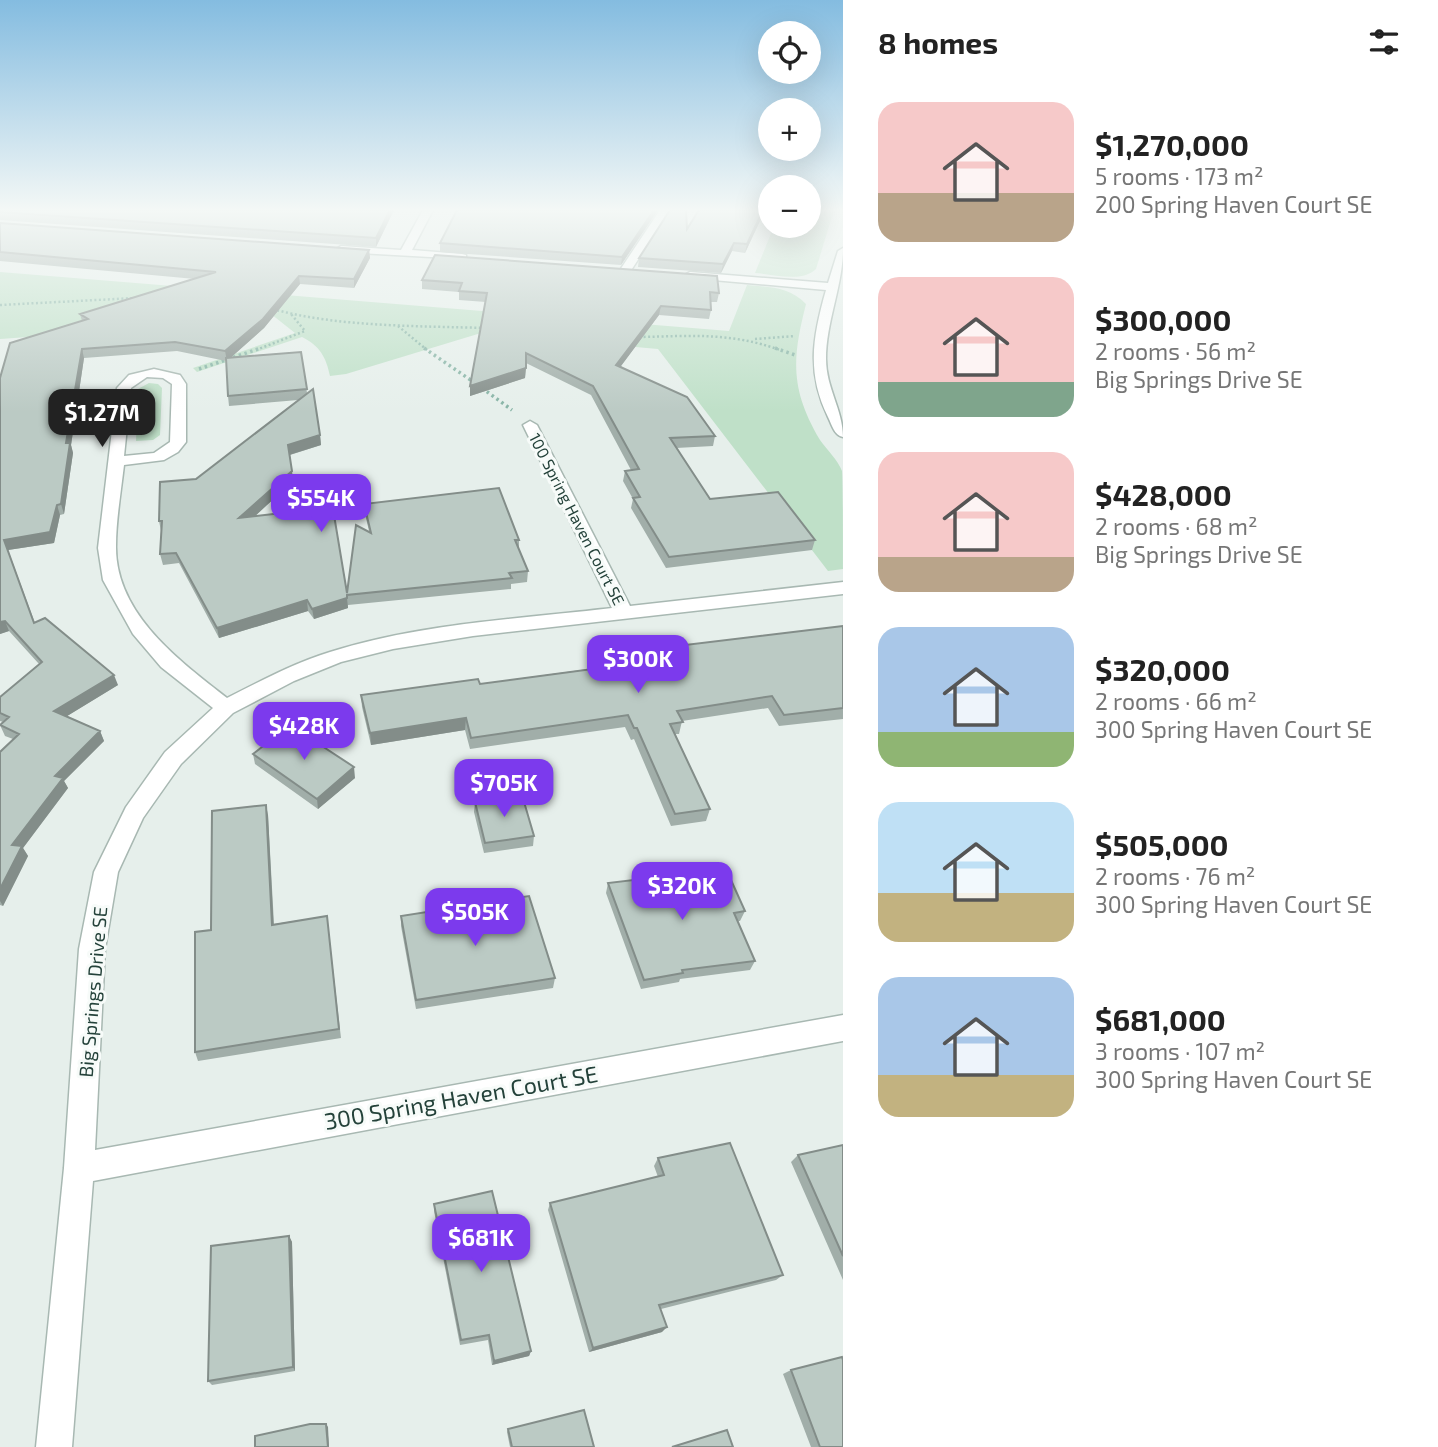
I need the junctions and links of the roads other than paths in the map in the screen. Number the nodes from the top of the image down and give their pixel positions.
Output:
1 (723, 278) edge
2 (836, 278) edge
3 (833, 287) junction
4 (530, 425) road end
5 (843, 433) edge
6 (116, 461) junction
7 (843, 588) edge
8 (624, 613) junction
9 (226, 708) junction
10 (843, 1028) edge
11 (79, 1168) junction
12 (54, 1447) edge

1 - 3 street
2 - 3 street
3 - 5 street
4 - 8 street, 100 Spring Haven Court SE
6 - 6 street
6 - 9 street
7 - 8 street, Big Springs Drive SE
8 - 9 street, Big Springs Drive SE
9 - 11 street, Big Springs Drive SE
10 - 11 street, 300 Spring Haven Court SE
11 - 12 street, Big Springs Drive SE

